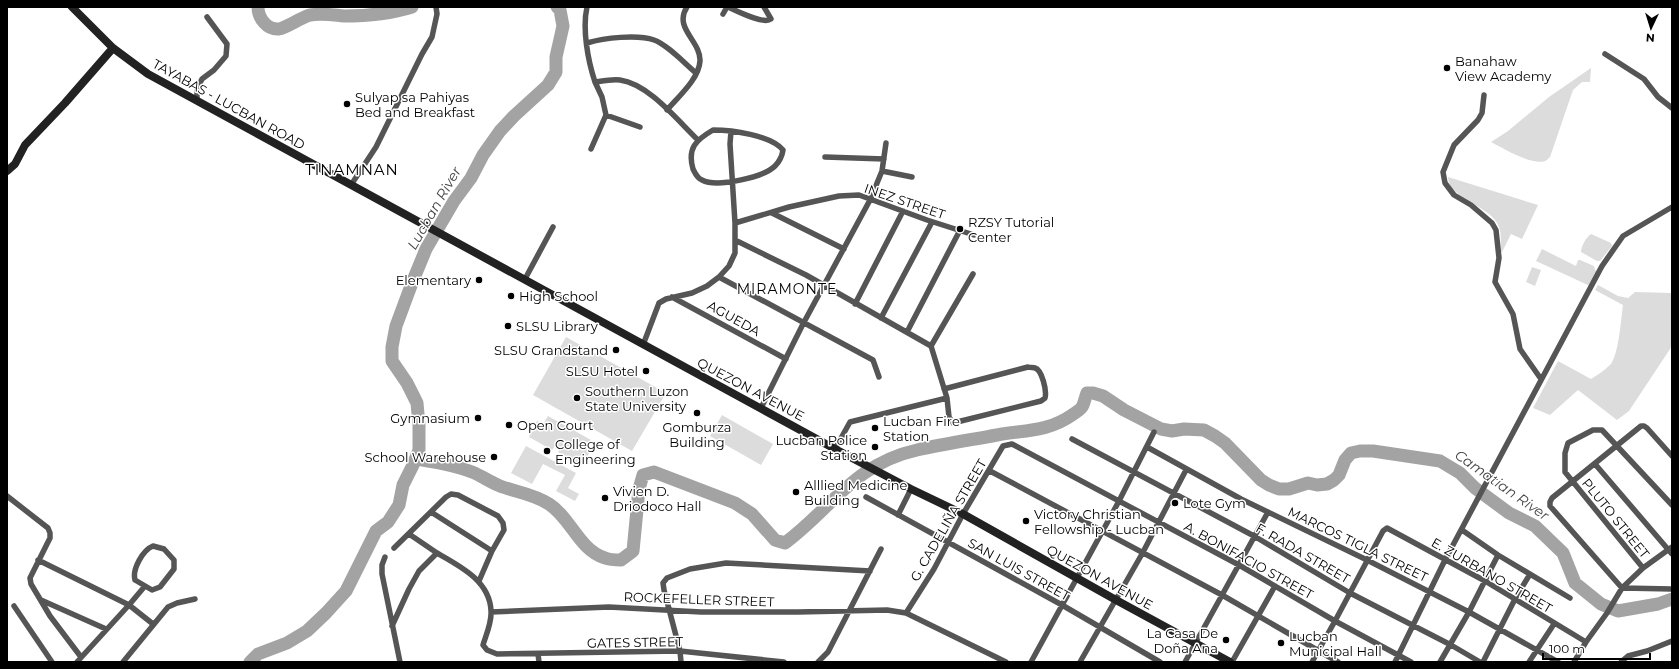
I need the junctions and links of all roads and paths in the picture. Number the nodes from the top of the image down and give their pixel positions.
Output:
1 (72, 7) edge
2 (436, 7) edge
3 (587, 7) edge
4 (687, 7) edge
5 (728, 7) edge
6 (764, 7) edge
7 (722, 14) dead end
8 (208, 17) dead end
9 (587, 43) junction
10 (113, 48) junction
11 (1606, 54) dead end
12 (696, 73) junction
13 (595, 82) junction
14 (1484, 95) dead end
15 (197, 102) junction
16 (1672, 108) edge
17 (667, 110) junction
18 (606, 115) junction
19 (640, 127) dead end
20 (731, 131) junction
21 (698, 140) junction
22 (886, 143) dead end
23 (591, 149) dead end
24 (826, 157) dead end
25 (884, 159) junction
26 (7, 171) edge
27 (882, 171) junction
28 (912, 177) dead end
29 (732, 180) junction
30 (351, 185) junction
31 (870, 200) junction
32 (1672, 207) edge
33 (903, 211) junction
34 (772, 213) junction
35 (932, 222) junction
36 (735, 223) junction
37 (553, 227) dead end
38 (429, 228) joint
39 (959, 232) junction
40 (974, 235) dead end
41 (735, 240) junction
42 (844, 250) junction
43 (973, 274) dead end
44 (719, 277) junction
45 (525, 279) junction
46 (824, 285) junction
47 (672, 297) junction
48 (855, 304) junction
49 (881, 318) junction
50 (803, 324) junction
51 (907, 332) junction
52 (643, 345) junction
53 (931, 346) junction
54 (786, 359) junction
55 (879, 377) dead end
56 (1541, 379) junction
57 (944, 388) junction
58 (947, 398) junction
59 (761, 408) junction
60 (1154, 432) dead end
61 (1072, 439) dead end
62 (1012, 444) joint
63 (1618, 446) junction
64 (1147, 447) junction
65 (835, 449) junction
66 (1672, 456) edge
67 (1595, 464) junction
68 (1186, 470) junction
69 (990, 471) junction
70 (1134, 472) junction
71 (1572, 482) junction
72 (911, 489) junction
73 (1174, 494) junction
74 (7, 496) edge
75 (866, 497) dead end
76 (1119, 501) junction
77 (1672, 505) edge
78 (431, 512) junction
79 (1268, 512) junction
80 (963, 514) junction
81 (898, 515) junction
82 (1159, 523) junction
83 (1102, 530) junction
84 (1462, 530) junction
85 (409, 534) junction
86 (1254, 536) junction
87 (948, 542) junction
88 (394, 548) dead end
89 (882, 549) dead end
90 (1671, 550) edge
91 (492, 551) junction
92 (437, 553) junction
93 (1142, 554) junction
94 (1498, 555) junction
95 (385, 557) dead end
96 (38, 560) junction
97 (1367, 560) junction
98 (1445, 560) junction
99 (1239, 565) junction
100 (1643, 568) junction
101 (870, 571) junction
102 (1530, 574) junction
103 (1078, 578) junction
104 (479, 581) junction
105 (1485, 581) junction
106 (144, 586) junction
107 (1275, 586) junction
108 (1622, 588) junction
109 (1672, 589) edge
110 (1429, 592) junction
111 (1350, 593) junction
112 (1222, 595) junction
113 (1570, 598) dead end
114 (194, 599) dead end
115 (1515, 599) junction
116 (40, 600) junction
117 (1116, 600) junction
118 (1062, 605) junction
119 (14, 606) dead end
120 (129, 606) junction
121 (669, 610) junction
122 (850, 611) junction
123 (491, 612) junction
124 (1469, 612) junction
125 (906, 613) junction
126 (1258, 616) junction
127 (1335, 621) junction
128 (153, 624) junction
129 (1554, 624) junction
130 (392, 626) junction
131 (1413, 626) junction
132 (1100, 627) junction
133 (106, 629) junction
134 (1499, 630) junction
135 (1672, 641) edge
136 (1586, 642) junction
137 (1195, 643) junction
138 (1451, 645) junction
139 (1536, 650) junction
140 (680, 651) junction
141 (1318, 651) junction
142 (538, 654) junction
143 (1399, 655) junction
144 (79, 659) edge
145 (680, 661) edge
146 (52, 662) edge
147 (123, 662) edge
148 (400, 662) edge
149 (539, 662) edge
150 (784, 662) edge
151 (818, 662) edge
152 (1006, 662) edge
153 (1031, 662) edge
154 (1080, 662) edge
155 (1160, 662) edge
156 (1185, 662) edge
157 (1231, 662) edge
158 (1312, 662) edge
159 (1338, 662) edge
160 (1395, 662) edge
161 (1411, 662) edge
162 (1440, 662) edge
163 (1480, 662) edge
164 (1484, 662) edge
165 (1529, 662) edge
166 (1558, 662) edge
167 (1574, 662) edge
168 (1621, 662) edge

1 - 10 main road, TAYABAS - LUCBAN ROAD
2 - 30 street
3 - 9 street
4 - 12 street
5 - 6 street
5 - 7 street
8 - 15 street
9 - 12 street
9 - 13 street
10 - 15 main road, TAYABAS - LUCBAN ROAD
10 - 26 main road
11 - 16 street
12 - 17 street
13 - 17 street
13 - 18 street
14 - 56 street
15 - 30 main road, TAYABAS - LUCBAN ROAD
17 - 21 street
18 - 19 street
18 - 23 street
20 - 21 street
20 - 29 street
20 - 29 street
21 - 29 street
22 - 25 street
24 - 25 street
25 - 27 street
27 - 28 street
27 - 31 street
29 - 36 street
30 - 38 main road, TAYABAS - LUCBAN ROAD
31 - 33 street, INEZ STREET
31 - 34 street, INEZ STREET
31 - 42 street
32 - 56 street
33 - 35 street, INEZ STREET
33 - 48 street
34 - 36 street, INEZ STREET
34 - 42 street
35 - 39 street, INEZ STREET
35 - 49 street
36 - 41 street
37 - 45 street
38 - 45 main road, QUEZON AVENUE
39 - 40 street, INEZ STREET
39 - 51 street
41 - 44 street
41 - 46 street
42 - 46 street
43 - 53 street
44 - 47 street
44 - 50 street
45 - 52 main road, QUEZON AVENUE
46 - 48 street
46 - 50 street
47 - 52 street
47 - 54 street, AGUEDA
48 - 49 street
49 - 51 street
50 - 54 street
50 - 55 street
51 - 53 street
52 - 59 main road, QUEZON AVENUE
53 - 57 street
54 - 59 street
56 - 84 street
57 - 58 street
57 - 58 street
58 - 65 street
59 - 65 main road, QUEZON AVENUE
60 - 64 street
61 - 70 street, F. RADA STREET
62 - 69 street, G. CADELIÑA STREET
62 - 76 street, A. BONIFACIO STREET
63 - 66 street
63 - 67 street
63 - 71 street, PLUTO STREET
63 - 77 street
64 - 68 street, MARCOS TIGLA STREET
64 - 70 street
65 - 72 main road, QUEZON AVENUE
67 - 71 street
67 - 90 street
68 - 73 street
68 - 79 street, MARCOS TIGLA STREET
69 - 80 street, G. CADELIÑA STREET
69 - 83 street
70 - 73 street, F. RADA STREET
70 - 76 street
71 - 100 street, PLUTO STREET
71 - 108 street
72 - 80 main road, QUEZON AVENUE
72 - 81 street
73 - 82 street
73 - 86 street, F. RADA STREET
74 - 96 street
75 - 81 street, SAN LUIS STREET
76 - 82 street, A. BONIFACIO STREET
76 - 83 street
78 - 85 street
78 - 91 street
78 - 91 street
79 - 86 street
79 - 97 street, MARCOS TIGLA STREET
80 - 87 street, G. CADELIÑA STREET
80 - 103 main road, QUEZON AVENUE
81 - 87 street, SAN LUIS STREET
82 - 93 street
82 - 99 street, A. BONIFACIO STREET
83 - 93 street
83 - 103 street
84 - 94 street
84 - 98 street
85 - 88 street
85 - 92 street
86 - 99 street
86 - 111 street, F. RADA STREET
87 - 118 street, SAN LUIS STREET
87 - 125 street, G. CADELIÑA STREET
89 - 101 street
90 - 100 street
91 - 104 street
92 - 104 street
92 - 130 street
93 - 112 street
93 - 117 street
94 - 102 street
94 - 105 street
95 - 130 street
96 - 116 street
96 - 120 street
97 - 98 street, E. ZURBANO STREET
97 - 110 street, MARCOS TIGLA STREET
97 - 111 street
98 - 105 street, E. ZURBANO STREET
98 - 110 street
99 - 107 street, A. BONIFACIO STREET
99 - 112 street
100 - 108 street
101 - 121 street
101 - 122 street
102 - 113 street
102 - 115 street
103 - 117 main road, QUEZON AVENUE
103 - 118 street
104 - 123 street
105 - 115 street, E. ZURBANO STREET
105 - 124 street
106 - 106 street
106 - 120 street
107 - 126 street
107 - 127 street, A. BONIFACIO STREET
108 - 109 street
108 - 136 street
110 - 124 street, MARCOS TIGLA STREET
110 - 131 street
111 - 127 street
111 - 131 street, F. RADA STREET
112 - 126 street
112 - 137 street
114 - 128 street
115 - 129 street, E. ZURBANO STREET
115 - 134 street
116 - 133 street
116 - 144 street
117 - 132 street
117 - 137 main road, QUEZON AVENUE
118 - 132 street, SAN LUIS STREET
118 - 153 street
119 - 146 street
120 - 128 street
120 - 133 street
121 - 122 street, ROCKEFELLER STREET
121 - 123 street, ROCKEFELLER STREET
121 - 140 street
122 - 125 street, ROCKEFELLER STREET
122 - 151 street
123 - 142 street, GATES STREET
124 - 134 street, MARCOS TIGLA STREET
124 - 138 street
125 - 152 street, ROCKEFELLER STREET
126 - 141 street
126 - 157 street
127 - 141 street
127 - 143 street, A. BONIFACIO STREET
128 - 147 street
129 - 136 street, E. ZURBANO STREET
129 - 139 street
130 - 148 street
131 - 138 street, F. RADA STREET
131 - 143 street
132 - 154 street
132 - 155 street, SAN LUIS STREET
133 - 144 street
134 - 139 street, MARCOS TIGLA STREET
134 - 164 street
135 - 168 street
136 - 167 street
137 - 156 street
137 - 157 main road, QUEZON AVENUE
138 - 162 street
138 - 163 street, F. RADA STREET
139 - 165 street
139 - 166 street, MARCOS TIGLA STREET
140 - 142 street, GATES STREET
140 - 145 street
140 - 150 street, GATES STREET
141 - 158 street
141 - 159 street
142 - 149 street
143 - 160 street
143 - 161 street, A. BONIFACIO STREET

